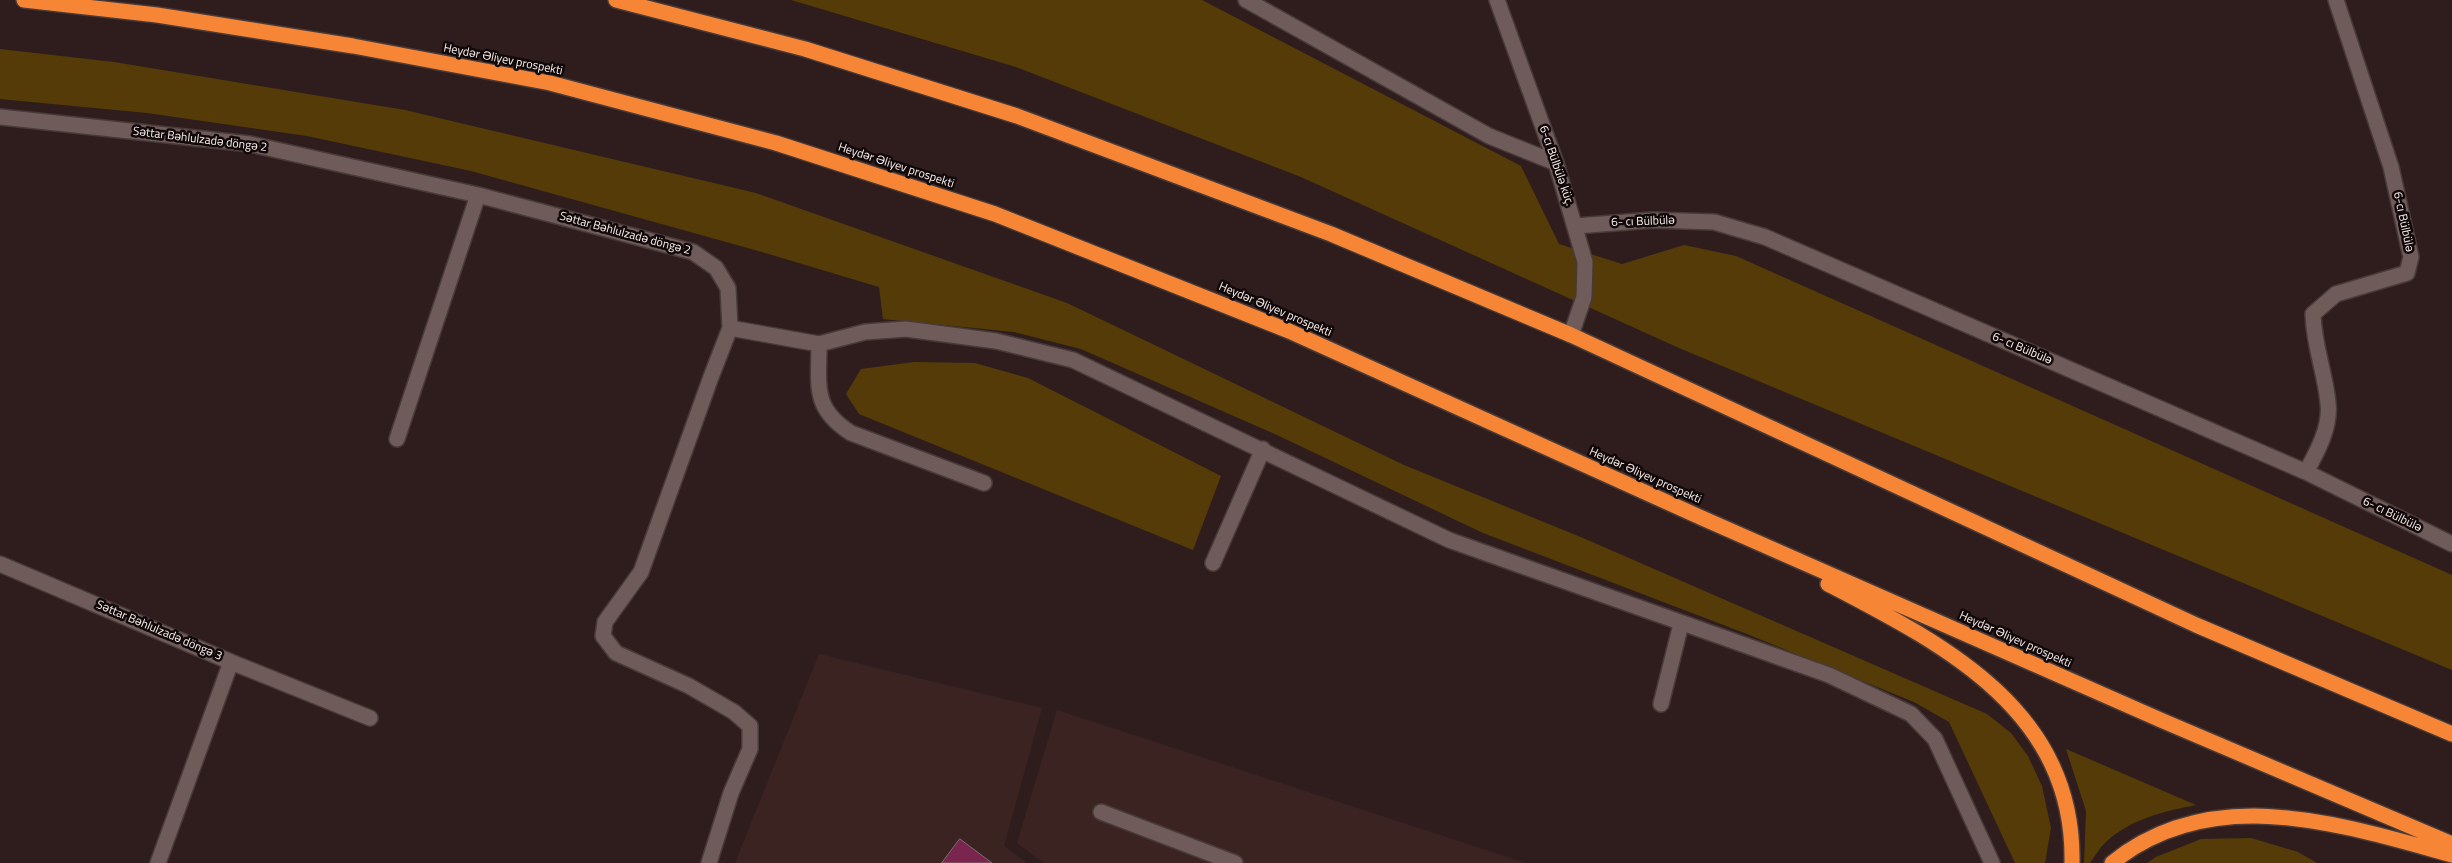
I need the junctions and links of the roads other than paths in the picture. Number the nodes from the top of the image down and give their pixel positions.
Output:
1 (24, 0) edge
2 (616, 0) edge
3 (1246, 0) edge
4 (1497, 0) edge
5 (2336, 0) edge
6 (0, 117) edge
7 (1556, 163) junction
8 (478, 195) junction
9 (1576, 226) junction
10 (730, 328) junction
11 (1571, 335) junction
12 (819, 344) junction
13 (397, 439) dead end
14 (1262, 450) junction
15 (2306, 472) junction
16 (984, 483) dead end
17 (1702, 518) junction
18 (2452, 544) edge
19 (1213, 563) dead end
20 (0, 564) edge
21 (1681, 624) junction
22 (231, 662) junction
23 (1661, 704) dead end
24 (370, 718) dead end
25 (2452, 734) edge
26 (1101, 812) dead end
27 (2452, 844) edge
28 (2452, 855) edge
29 (158, 863) edge
30 (709, 863) edge
31 (1235, 863) edge
32 (1992, 863) edge
33 (2072, 863) edge
34 (2112, 863) edge

1 - 17 highway, Heydər Əliyev prospekti
2 - 11 highway
3 - 7 street
4 - 7 street, 6-cı Bülbülə küç.
5 - 15 street, 6-cı Bülbülə
6 - 8 street, Səttar Bəhlulzadə döngə 2
7 - 9 street, 6-cı Bülbülə küç.
8 - 10 street, Səttar Bəhlulzadə döngə 2
8 - 13 street
9 - 11 street, 6-cı Bülbülə küç.
9 - 15 street, 6- cı Bülbülə
10 - 12 street
10 - 30 street, Səttar Bəhlulzadə döngə 2
11 - 25 highway
12 - 14 street
12 - 16 street
14 - 19 street
14 - 21 street
15 - 18 street, 6- cı Bülbülə
17 - 27 highway, Heydər Əliyev prospekti
17 - 33 highway
20 - 22 street, Səttar Bəhlulzadə döngə 3
21 - 23 street
21 - 32 street
22 - 24 street
22 - 29 street, Səttar Bəhlulzadə döngə 3
26 - 31 street
28 - 34 highway

